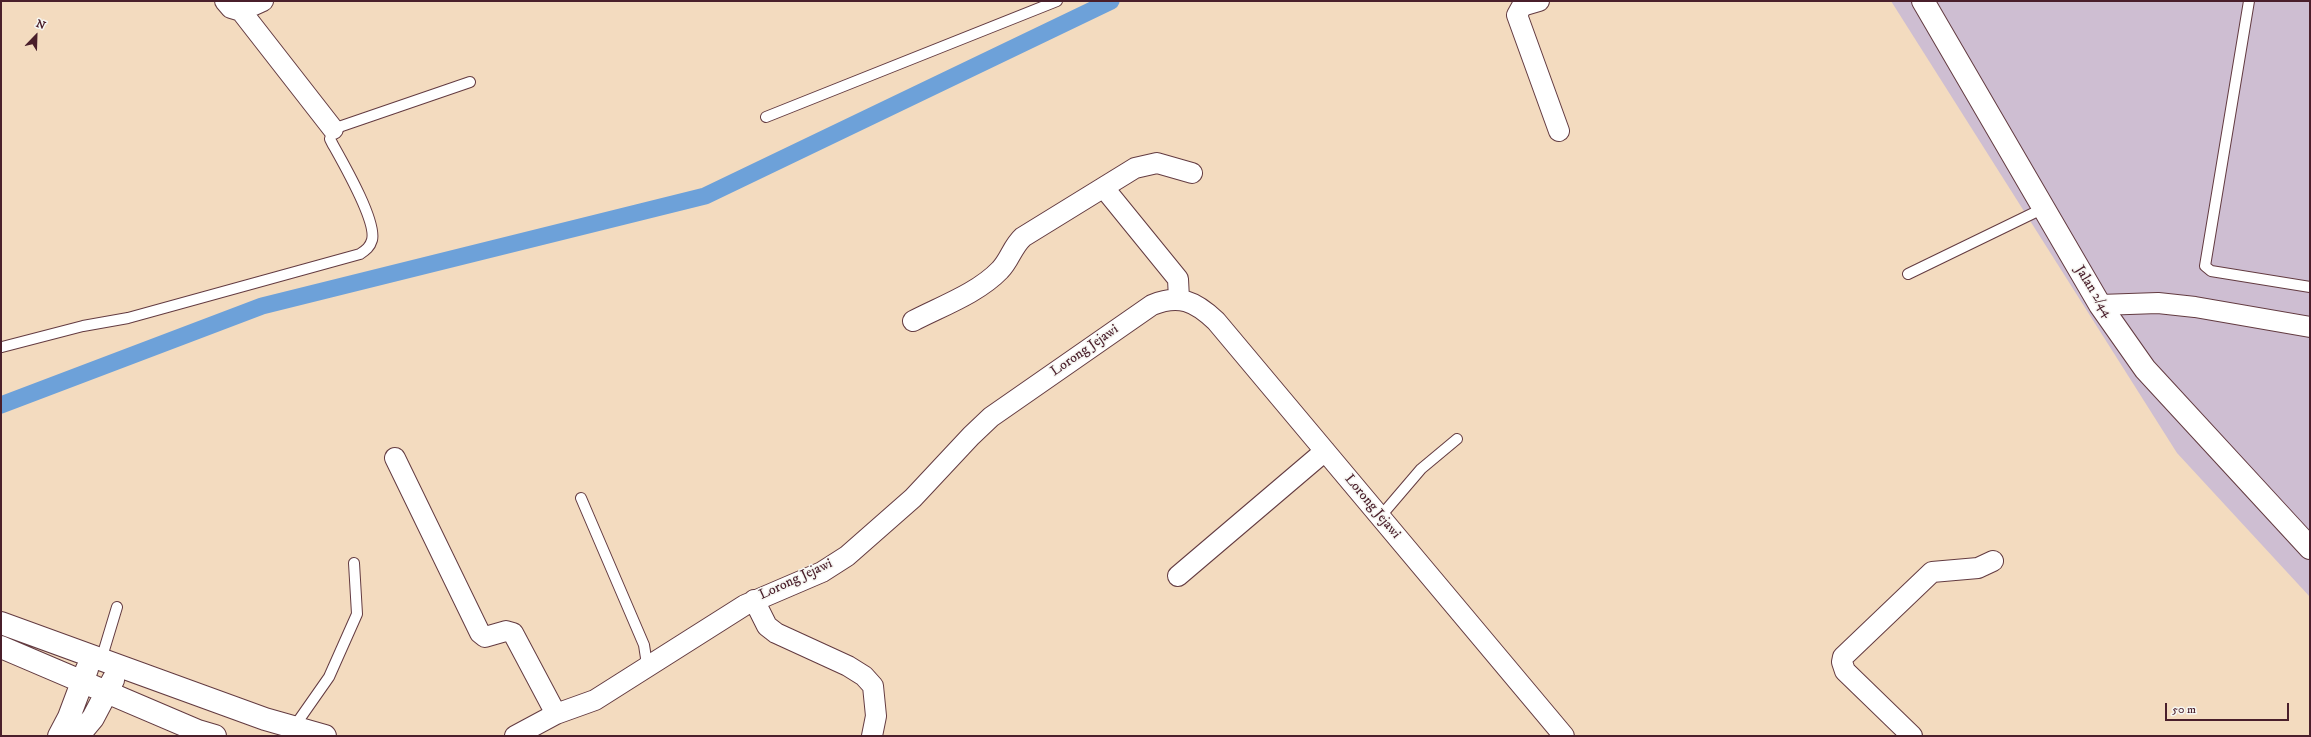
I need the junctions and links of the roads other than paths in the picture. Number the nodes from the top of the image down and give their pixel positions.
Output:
1 (263, 1) edge
2 (1056, 1) edge
3 (1539, 1) edge
4 (1923, 1) edge
5 (2248, 1) edge
6 (233, 6) edge
7 (470, 82) dead end
8 (766, 118) dead end
9 (333, 129) junction
10 (1559, 131) dead end
11 (1192, 173) dead end
12 (1104, 188) junction
13 (2044, 208) junction
14 (1908, 274) dead end
15 (2310, 287) edge
16 (1179, 299) junction
17 (2100, 305) junction
18 (913, 321) dead end
19 (2310, 327) edge
20 (2, 347) dead end
21 (1457, 439) dead end
22 (1325, 451) junction
23 (395, 458) dead end
24 (581, 498) dead end
25 (1380, 517) junction
26 (2310, 548) edge
27 (1993, 561) dead end
28 (354, 564) dead end
29 (1178, 576) dead end
30 (754, 600) junction
31 (117, 607) dead end
32 (1, 623) edge
33 (1, 647) edge
34 (104, 661) junction
35 (645, 669) junction
36 (82, 682) junction
37 (106, 692) junction
38 (556, 714) junction
39 (292, 731) edge
40 (319, 735) edge
41 (59, 736) edge
42 (78, 736) edge
43 (215, 736) edge
44 (515, 736) edge
45 (872, 736) edge
46 (1564, 736) edge
47 (1912, 736) edge

1 - 6 street
2 - 8 lane
3 - 10 street
4 - 13 main road, Jalan 2/44
5 - 15 lane
6 - 9 street
7 - 9 lane
9 - 20 lane
11 - 12 street
12 - 16 street
12 - 18 street
13 - 14 lane
13 - 17 main road, Jalan 2/44
16 - 22 street, Lorong Jejawi
16 - 30 street, Lorong Jejawi
17 - 19 street
17 - 26 main road, Jalan 2/44
21 - 25 lane
22 - 25 street, Lorong Jejawi
22 - 29 street
23 - 38 street
24 - 35 lane
25 - 46 street, Lorong Jejawi
27 - 47 street
28 - 39 lane
30 - 35 street, Lorong Jejawi
30 - 45 street
31 - 34 lane
32 - 34 main road
33 - 36 main road
34 - 36 main road
34 - 37 main road
34 - 39 main road
35 - 38 street, Lorong Jejawi
36 - 37 main road
36 - 41 main road
37 - 42 main road
37 - 43 main road
38 - 44 street, Lorong Jejawi
39 - 40 main road

